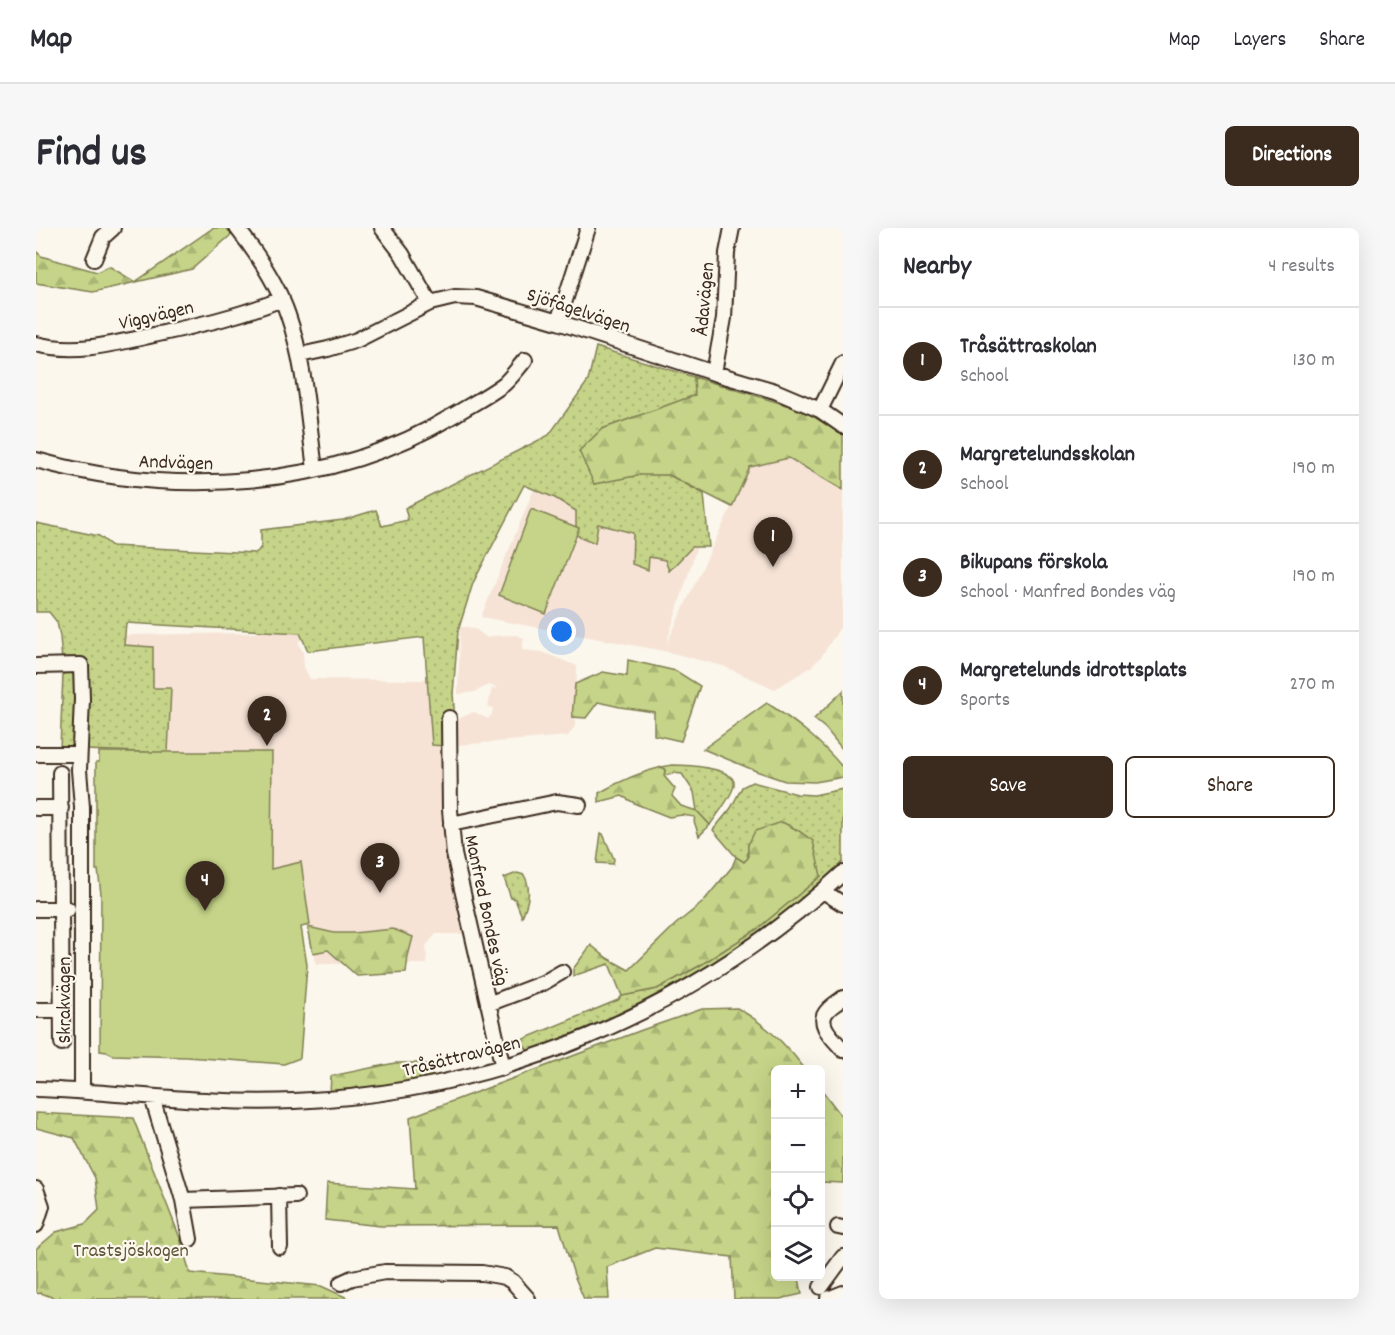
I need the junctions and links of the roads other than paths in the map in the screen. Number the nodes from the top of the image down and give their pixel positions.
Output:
1 (113, 228) edge
2 (237, 228) edge
3 (382, 228) edge
4 (588, 228) edge
5 (732, 228) edge
6 (94, 259) dead end
7 (282, 299) junction
8 (430, 303) junction
9 (558, 322) junction
10 (36, 344) edge
11 (300, 355) junction
12 (525, 360) dead end
13 (843, 363) edge
14 (714, 373) junction
15 (820, 410) junction
16 (843, 426) edge
17 (36, 460) edge
18 (315, 469) junction
19 (36, 666) edge
20 (449, 718) dead end
21 (36, 754) edge
22 (79, 754) junction
23 (60, 773) dead end
24 (579, 805) dead end
25 (36, 808) edge
26 (61, 808) junction
27 (451, 824) junction
28 (843, 873) edge
29 (823, 891) junction
30 (843, 904) edge
31 (36, 909) edge
32 (61, 909) junction
33 (82, 909) junction
34 (562, 972) dead end
35 (843, 998) edge
36 (488, 1004) junction
37 (36, 1010) edge
38 (62, 1010) junction
39 (62, 1043) dead end
40 (843, 1050) edge
41 (503, 1068) junction
42 (36, 1089) edge
43 (82, 1091) junction
44 (152, 1097) junction
45 (36, 1190) edge
46 (279, 1196) junction
47 (296, 1196) dead end
48 (183, 1200) junction
49 (36, 1225) edge
50 (190, 1239) dead end
51 (280, 1247) dead end
52 (843, 1257) edge
53 (341, 1283) dead end
54 (825, 1293) edge
55 (843, 1293) edge
56 (528, 1299) edge

1 - 6 street
2 - 7 street
3 - 8 street
4 - 9 street
5 - 14 street, Ådavägen
7 - 10 street, Viggvägen
7 - 11 street
8 - 9 street, Sjöfågelvägen
8 - 11 street, Sjöfågelvägen
9 - 14 street, Sjöfågelvägen
11 - 18 street
12 - 18 street, Andvägen
13 - 15 street
14 - 15 street, Sjöfågelvägen
15 - 16 street, Sjöfågelvägen
17 - 18 street, Andvägen
19 - 22 street, Skrakvägen
20 - 27 street, Manfred Bondes väg
21 - 22 street
22 - 33 street, Skrakvägen
23 - 26 street, Skrakvägen
24 - 27 street, Manfred Bondes väg
25 - 26 street
26 - 32 street, Skrakvägen
27 - 36 street, Manfred Bondes väg
28 - 29 street, Tråsättravägen
29 - 30 street
29 - 41 street, Tråsättravägen
31 - 32 street
32 - 33 street
32 - 38 street, Skrakvägen
33 - 43 street, Skrakvägen
34 - 36 street, Manfred Bondes väg
35 - 40 street
36 - 41 street, Manfred Bondes väg
37 - 38 street, Skrakvägen
38 - 39 street, Skrakvägen
41 - 44 street, Tråsättravägen
42 - 43 street, Tråsättravägen
43 - 44 street, Tråsättravägen
44 - 48 street
45 - 49 street
46 - 47 street
46 - 48 street
46 - 51 street
48 - 50 street
52 - 54 street
53 - 56 street
54 - 55 street

